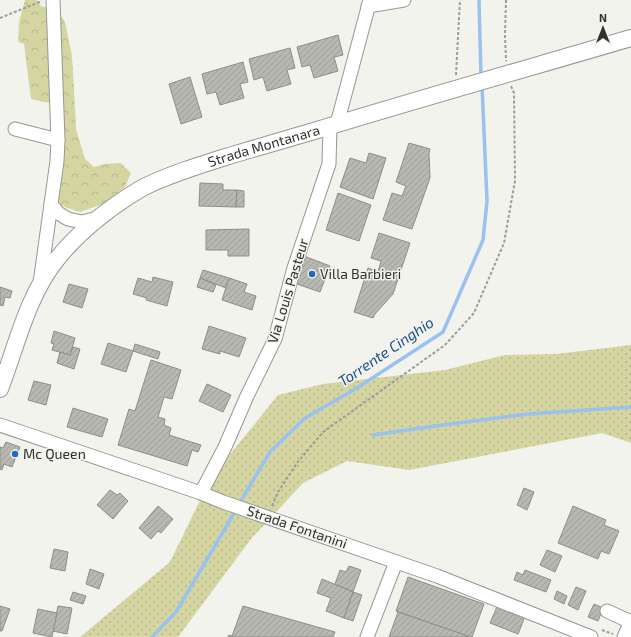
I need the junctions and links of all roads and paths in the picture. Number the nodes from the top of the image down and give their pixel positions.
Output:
1 (44, 0) edge
2 (53, 0) edge
3 (404, 0) edge
4 (460, 0) edge
5 (506, 0) edge
6 (369, 3) edge
7 (0, 18) edge
8 (631, 38) edge
9 (507, 75) junction
10 (455, 90) junction
11 (333, 125) junction
12 (15, 129) dead end
13 (58, 140) junction
14 (51, 204) junction
15 (99, 218) junction
16 (40, 285) junction
17 (0, 389) edge
18 (0, 425) edge
19 (201, 493) junction
20 (272, 516) junction
21 (396, 562) junction
22 (607, 611) dead end
23 (631, 622) edge
24 (367, 637) edge
25 (591, 637) edge
26 (624, 637) edge

1 - 7 path
2 - 13 street
3 - 6 street
4 - 10 path
5 - 9 path
6 - 11 street, Via Louis Pasteur
8 - 9 main road, Strada Montanara
9 - 10 main road, Strada Montanara
9 - 20 path
10 - 11 main road, Strada Montanara
11 - 15 main road, Strada Montanara
11 - 19 street, Via Louis Pasteur
12 - 13 street
13 - 14 street
14 - 15 street
14 - 16 street
15 - 16 main road, Strada Montanara
16 - 17 main road, Strada Montanara
18 - 19 street, Strada Fontanini
19 - 20 street, Strada Fontanini
20 - 21 street, Strada Fontanini
21 - 24 street
21 - 25 street, Strada Fontanini
22 - 23 street
23 - 26 street

